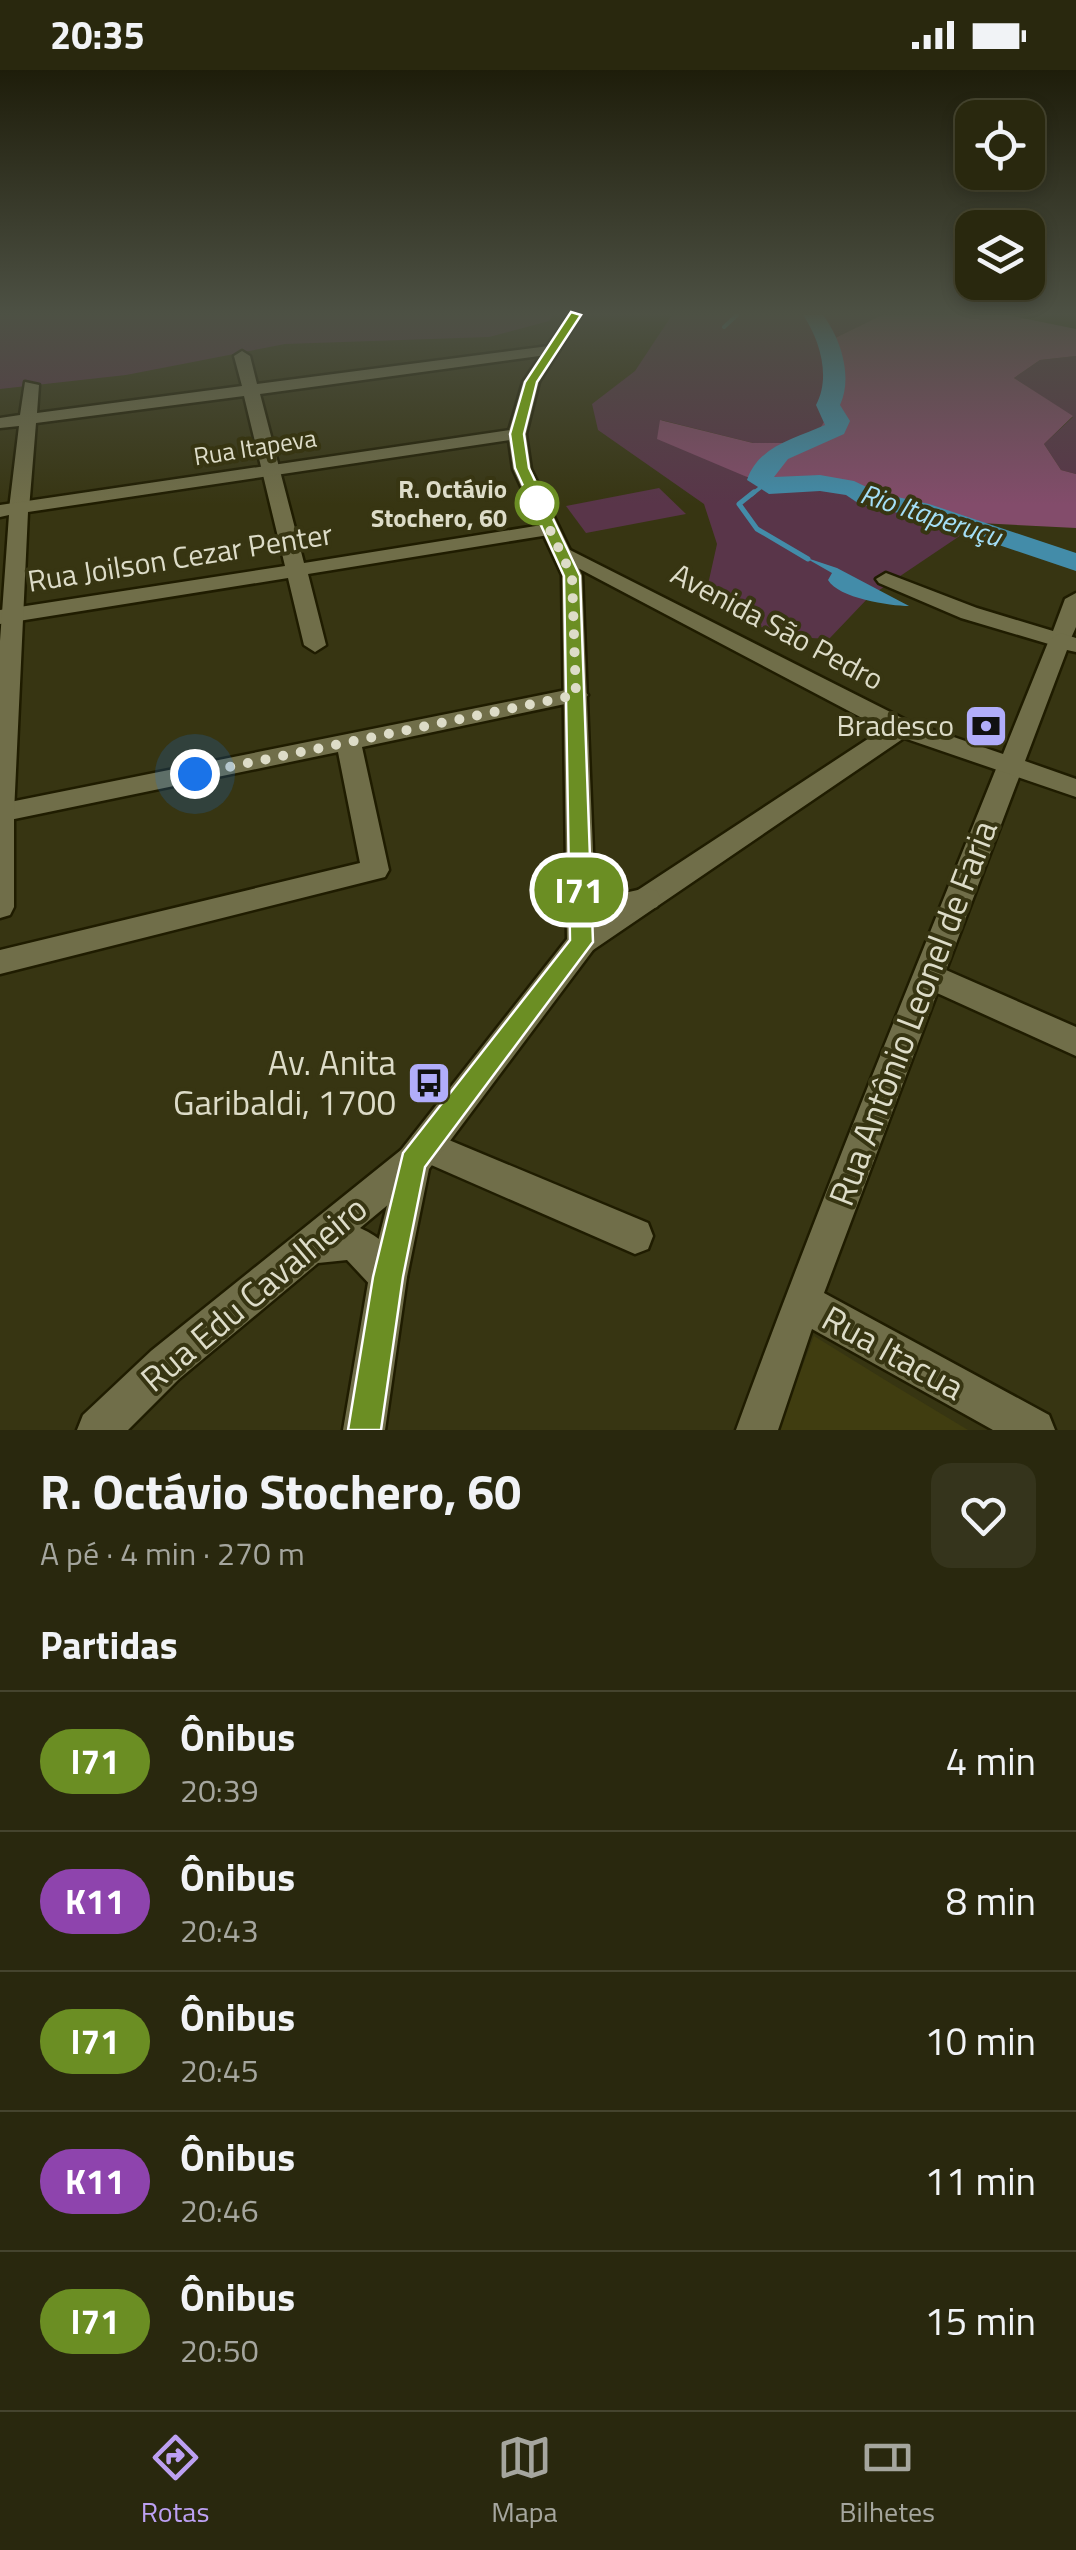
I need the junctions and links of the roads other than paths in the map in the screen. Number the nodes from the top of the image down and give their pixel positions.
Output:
1 (245, 378) edge
2 (333, 378) edge
3 (535, 378) edge
4 (31, 385) dead end
5 (247, 389) junction
6 (27, 419) junction
7 (0, 422) edge
8 (517, 434) junction
9 (269, 469) junction
10 (9, 510) edge
11 (548, 530) junction
12 (564, 553) junction
13 (296, 569) junction
14 (610, 576) junction
15 (886, 579) dead end
16 (573, 589) junction
17 (1076, 599) edge
18 (8, 616) edge
19 (1068, 642) edge
20 (315, 645) dead end
21 (576, 695) junction
22 (901, 728) junction
23 (348, 742) junction
24 (1010, 764) junction
25 (1076, 788) edge
26 (0, 813) edge
27 (578, 869) junction
28 (647, 899) junction
29 (0, 907) edge
30 (582, 942) junction
31 (0, 962) edge
32 (927, 975) junction
33 (1076, 1042) edge
34 (419, 1154) junction
35 (635, 1236) dead end
36 (296, 1255) junction
37 (388, 1277) junction
38 (805, 1304) junction
39 (98, 1430) edge
40 (364, 1430) edge
41 (758, 1430) edge
42 (1034, 1430) edge

1 - 5 street
2 - 5 street
3 - 8 street
4 - 6 street
5 - 6 street
5 - 9 street
6 - 7 street
6 - 10 street
8 - 9 street, Rua Itapeva
8 - 11 street
9 - 10 street, Rua Itapeva
9 - 13 street
10 - 18 street
11 - 12 street
11 - 13 street, Rua Joilson Cezar Penter
12 - 14 street, Avenida São Pedro
12 - 16 street
13 - 18 street, Rua Joilson Cezar Penter
13 - 20 street
14 - 16 street
14 - 22 street, Avenida São Pedro
15 - 19 street
16 - 21 street
17 - 19 street, Rua Antônio Leonel de Faria
18 - 26 street
19 - 24 street, Rua Antônio Leonel de Faria
21 - 23 street
21 - 27 street
22 - 24 street, Avenida São Pedro
22 - 28 street
23 - 26 street
23 - 31 street
24 - 25 street, Avenida São Pedro
24 - 32 street, Rua Antônio Leonel de Faria
26 - 29 street
27 - 28 street
27 - 30 street
28 - 30 street
30 - 34 street
32 - 33 street
32 - 38 street, Rua Antônio Leonel de Faria
34 - 35 street
34 - 36 street, Rua Edu Cavalheiro
34 - 37 street
36 - 37 street
36 - 39 street, Rua Edu Cavalheiro
37 - 40 street
38 - 41 street, Rua Antônio Leonel de Faria
38 - 42 street, Rua Itacua

